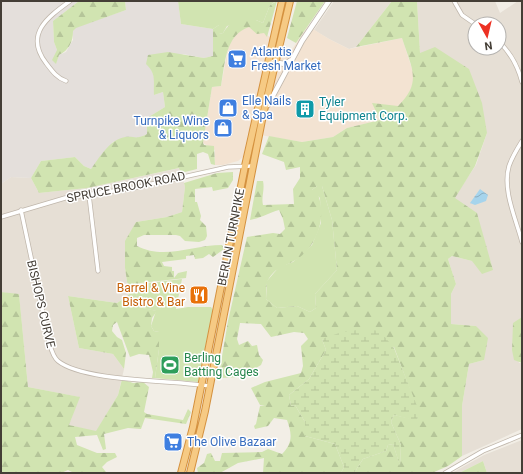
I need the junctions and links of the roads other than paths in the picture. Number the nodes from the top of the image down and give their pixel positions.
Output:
1 (70, 1) edge
2 (282, 1) edge
3 (290, 1) edge
4 (329, 1) edge
5 (454, 1) edge
6 (467, 18) edge
7 (507, 51) edge
8 (294, 57) junction
9 (267, 61) junction
10 (275, 62) junction
11 (66, 81) dead end
12 (522, 82) edge
13 (263, 115) junction
14 (522, 141) edge
15 (245, 166) junction
16 (253, 166) junction
17 (89, 195) junction
18 (21, 210) junction
19 (1, 216) edge
20 (522, 242) edge
21 (98, 271) dead end
22 (201, 385) junction
23 (210, 386) junction
24 (522, 435) edge
25 (181, 473) edge
26 (190, 473) edge
27 (445, 473) edge

1 - 11 street
2 - 9 highway, BERLIN TURNPIKE
3 - 10 highway, BERLIN TURNPIKE
4 - 8 street
5 - 6 street
7 - 12 street
8 - 10 street
8 - 13 street
9 - 10 street
9 - 15 highway, BERLIN TURNPIKE
10 - 13 highway, BERLIN TURNPIKE
13 - 16 highway, BERLIN TURNPIKE
14 - 20 street
15 - 16 street, SPRUCE BROOK ROAD
15 - 17 street, SPRUCE BROOK ROAD
15 - 22 highway, BERLIN TURNPIKE
16 - 23 highway, BERLIN TURNPIKE
17 - 18 street, SPRUCE BROOK ROAD
17 - 21 street
18 - 19 street, SPRUCE BROOK ROAD
18 - 22 street, BISHOPS CURVE
22 - 23 street, BISHOPS CURVE
22 - 25 highway, BERLIN TURNPIKE
23 - 26 highway, BERLIN TURNPIKE
24 - 27 street

